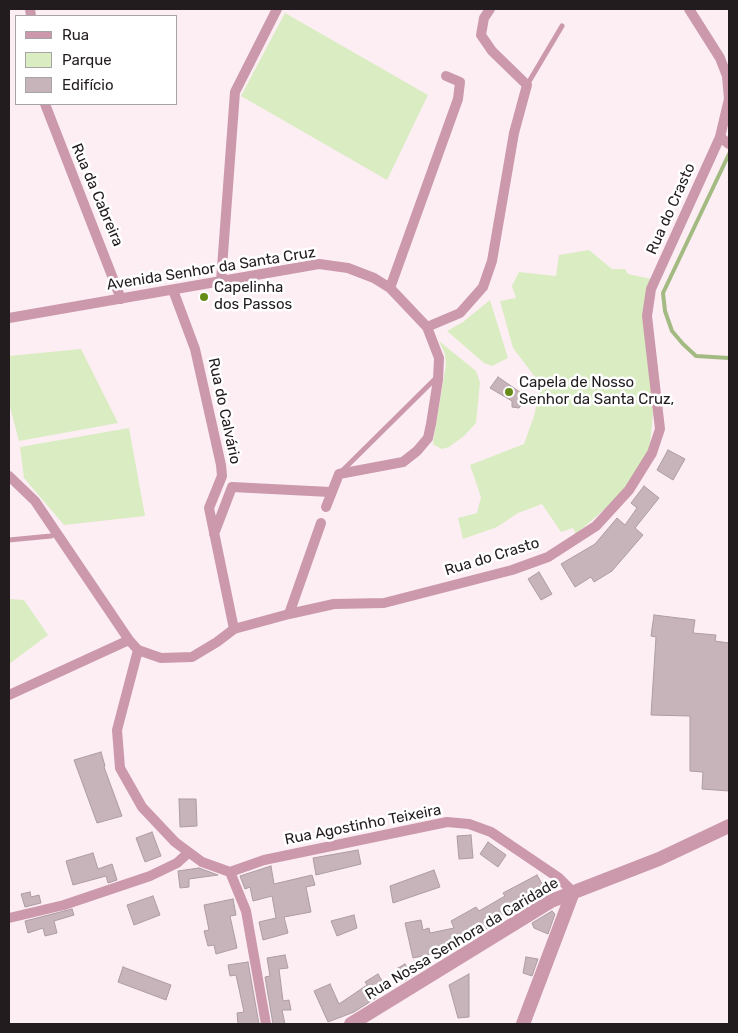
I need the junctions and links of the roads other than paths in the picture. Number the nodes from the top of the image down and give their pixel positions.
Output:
1 (277, 9) edge
2 (689, 9) edge
3 (485, 11) edge
4 (562, 26) dead end
5 (446, 76) dead end
6 (527, 84) junction
7 (45, 105) edge
8 (725, 141) edge
9 (221, 281) junction
10 (390, 288) junction
11 (173, 290) junction
12 (121, 299) junction
13 (9, 318) edge
14 (427, 327) junction
15 (438, 375) junction
16 (340, 474) junction
17 (9, 476) edge
18 (330, 492) junction
19 (326, 507) dead end
20 (322, 523) dead end
21 (58, 532) junction
22 (214, 535) junction
23 (9, 540) edge
24 (289, 614) junction
25 (234, 628) junction
26 (129, 640) junction
27 (138, 650) junction
28 (9, 695) edge
29 (729, 826) edge
30 (188, 854) junction
31 (230, 872) junction
32 (573, 892) junction
33 (9, 918) edge
34 (266, 1024) edge
35 (351, 1024) edge
36 (522, 1024) edge

1 - 9 street
2 - 8 street, Rua do Crasto
3 - 6 street
4 - 6 lane
5 - 10 street
6 - 14 street
7 - 12 street, Rua da Cabreira
8 - 24 street, Rua do Crasto
9 - 10 street, Avenida Senhor da Santa Cruz
9 - 11 street, Avenida Senhor da Santa Cruz
10 - 14 street, Avenida Senhor da Santa Cruz
11 - 12 street, Avenida Senhor da Santa Cruz
11 - 22 street, Rua do Calvário
12 - 13 street, Avenida Senhor da Santa Cruz
14 - 15 street
15 - 16 lane
15 - 16 street
16 - 18 street
17 - 21 street
18 - 19 street
18 - 22 street
20 - 24 street
21 - 23 lane
21 - 26 street
22 - 25 street, Rua do Calvário
24 - 25 street, Rua do Crasto
25 - 27 street, Rua do Crasto
26 - 27 street
26 - 28 street
27 - 30 street
29 - 32 street, Rua Nossa Senhora da Caridade
30 - 31 street
30 - 33 street
31 - 32 street, Rua Agostinho Teixeira
31 - 34 street
32 - 35 street, Rua Nossa Senhora da Caridade
32 - 36 street

